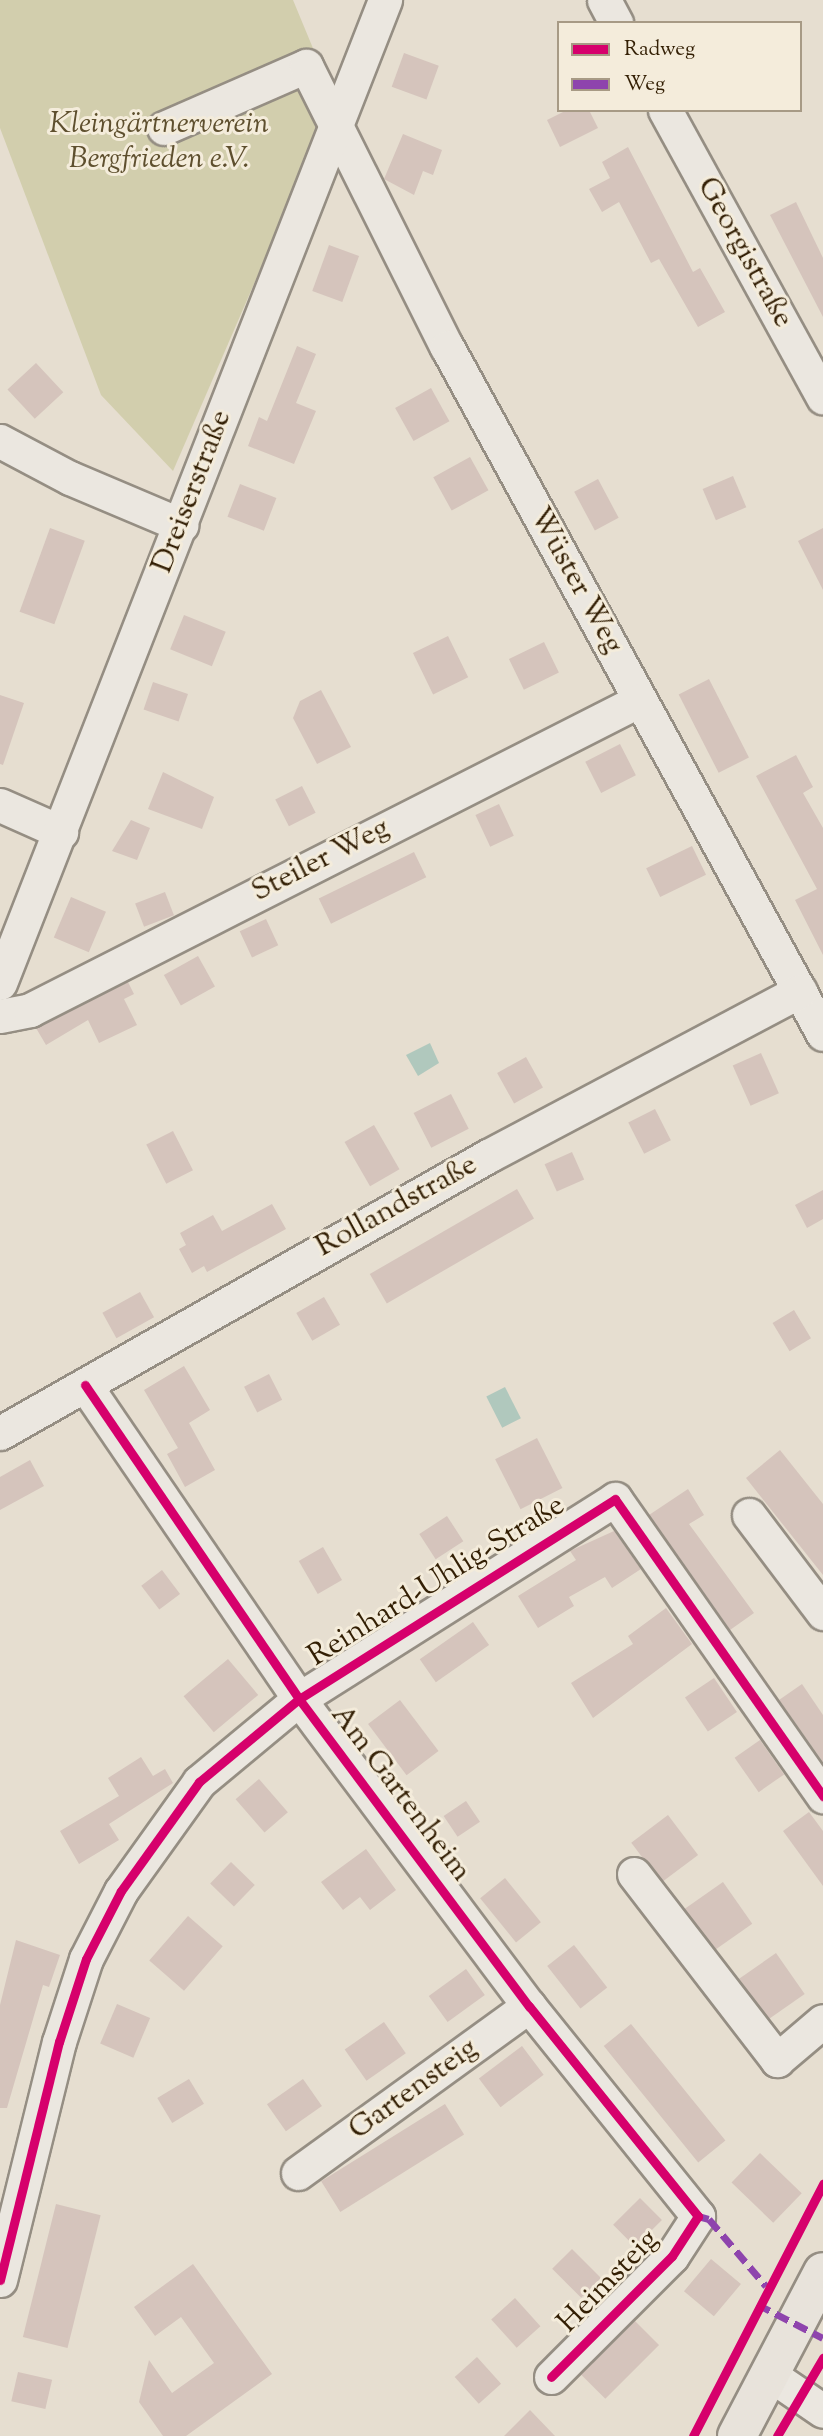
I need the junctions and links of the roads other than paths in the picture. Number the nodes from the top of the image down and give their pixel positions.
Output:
1 (385, 0) edge
2 (604, 0) edge
3 (615, 21) edge
4 (666, 112) edge
5 (336, 124) junction
6 (164, 128) dead end
7 (823, 397) edge
8 (0, 441) edge
9 (181, 525) junction
10 (640, 700) junction
11 (0, 805) edge
12 (61, 832) junction
13 (0, 984) edge
14 (800, 991) junction
15 (0, 1016) edge
16 (823, 1034) edge
17 (85, 1385) junction
18 (0, 1433) edge
19 (749, 1515) dead end
20 (823, 1613) edge
21 (299, 1699) junction
22 (823, 1796) edge
23 (634, 1874) dead end
24 (529, 2006) junction
25 (823, 2021) edge
26 (298, 2173) dead end
27 (698, 2216) joint
28 (823, 2272) edge
29 (0, 2280) edge
30 (769, 2374) junction
31 (551, 2377) dead end
32 (823, 2411) edge
33 (737, 2436) edge

1 - 5 street, Dreiserstraße
2 - 3 street
4 - 7 street, Georgistraße
5 - 6 street, Wüster Weg
5 - 9 street, Dreiserstraße
5 - 10 street, Wüster Weg
8 - 9 street
9 - 12 street, Dreiserstraße
10 - 14 street, Wüster Weg
10 - 15 street, Steiler Weg
11 - 12 street
12 - 13 street, Dreiserstraße
14 - 16 street, Wüster Weg
14 - 17 street, Rollandstraße
17 - 18 street, Rollandstraße
17 - 21 street, Am Gartenheim
19 - 20 street
21 - 22 street, Reinhard-Uhlig-Straße
21 - 24 street, Am Gartenheim
21 - 29 street, Reinhard-Uhlig-Straße
23 - 25 street
24 - 26 street, Gartensteig
24 - 27 street, Am Gartenheim
27 - 31 street, Heimsteig
28 - 30 main road
30 - 32 street
30 - 33 main road

